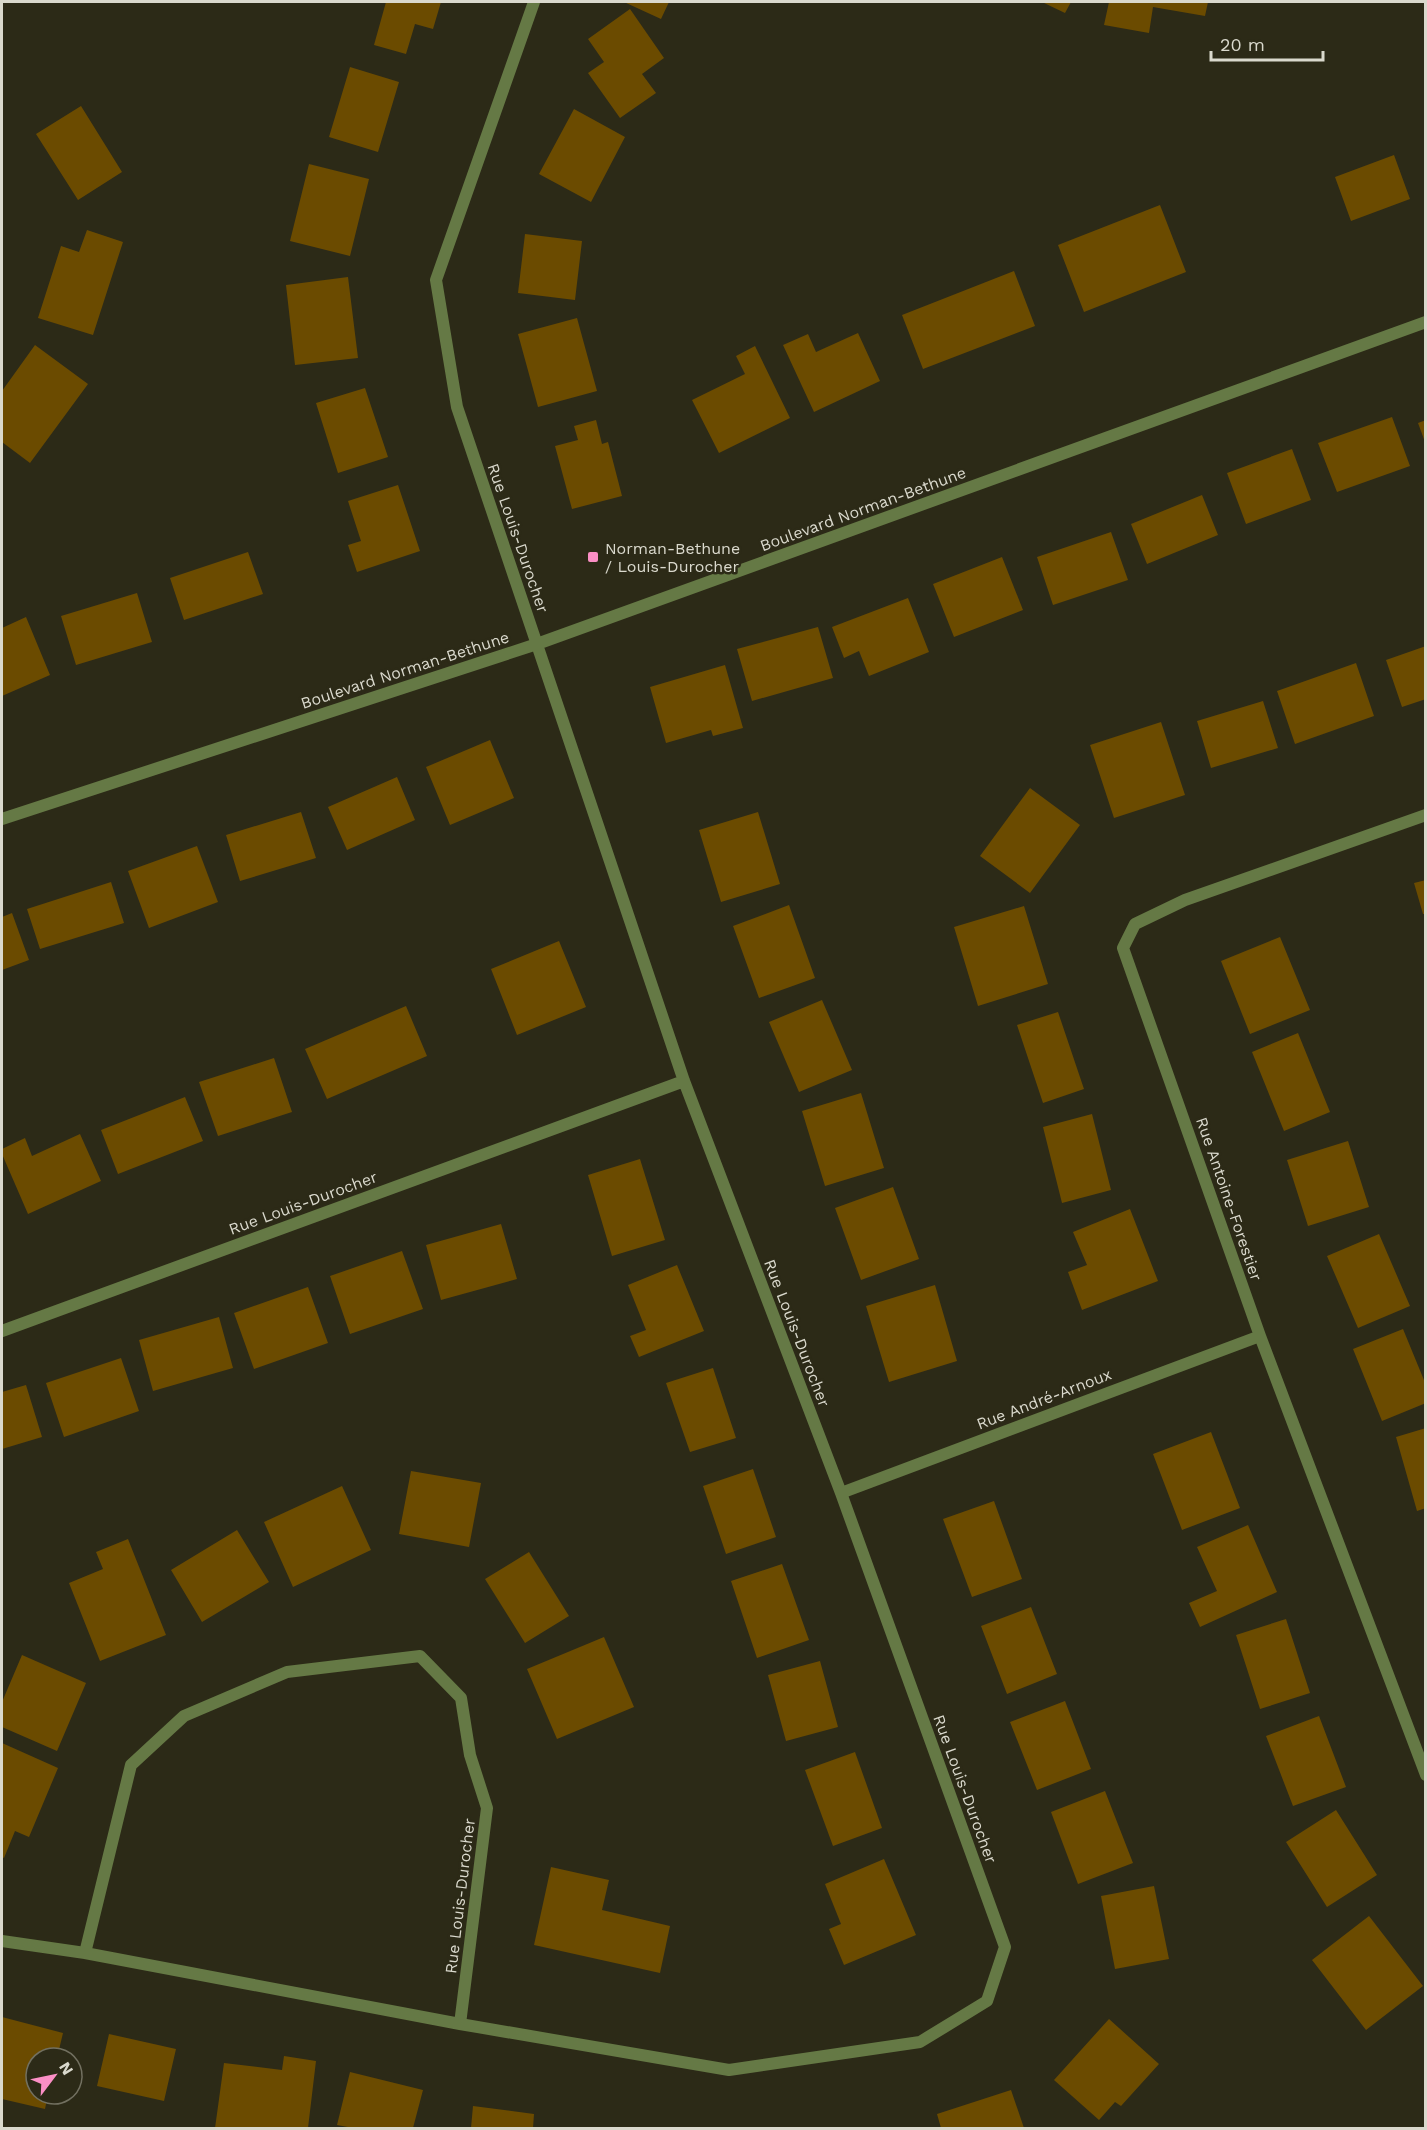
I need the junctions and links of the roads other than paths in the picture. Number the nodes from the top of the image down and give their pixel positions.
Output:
1 (534, 2) edge
2 (1425, 322) edge
3 (537, 645) junction
4 (1425, 815) edge
5 (2, 819) edge
6 (684, 1081) junction
7 (2, 1331) edge
8 (1260, 1336) junction
9 (841, 1493) junction
10 (1425, 1775) edge
11 (2, 1941) edge
12 (86, 1953) junction
13 (460, 2024) junction

1 - 3 street, Rue Louis-Durocher
2 - 3 street, Boulevard Norman-Bethune
3 - 5 street, Boulevard Norman-Bethune
3 - 6 street, Rue Louis-Durocher
4 - 8 street, Rue Antoine-Forestier
6 - 7 street, Rue Louis-Durocher
6 - 9 street, Rue Louis-Durocher
8 - 9 street, Rue André-Arnoux
8 - 10 street, Rue Antoine-Forestier
9 - 13 street, Rue Louis-Durocher
11 - 12 street, Rue Louis-Durocher
12 - 13 street, Rue Louis-Durocher
12 - 13 street, Rue Louis-Durocher

